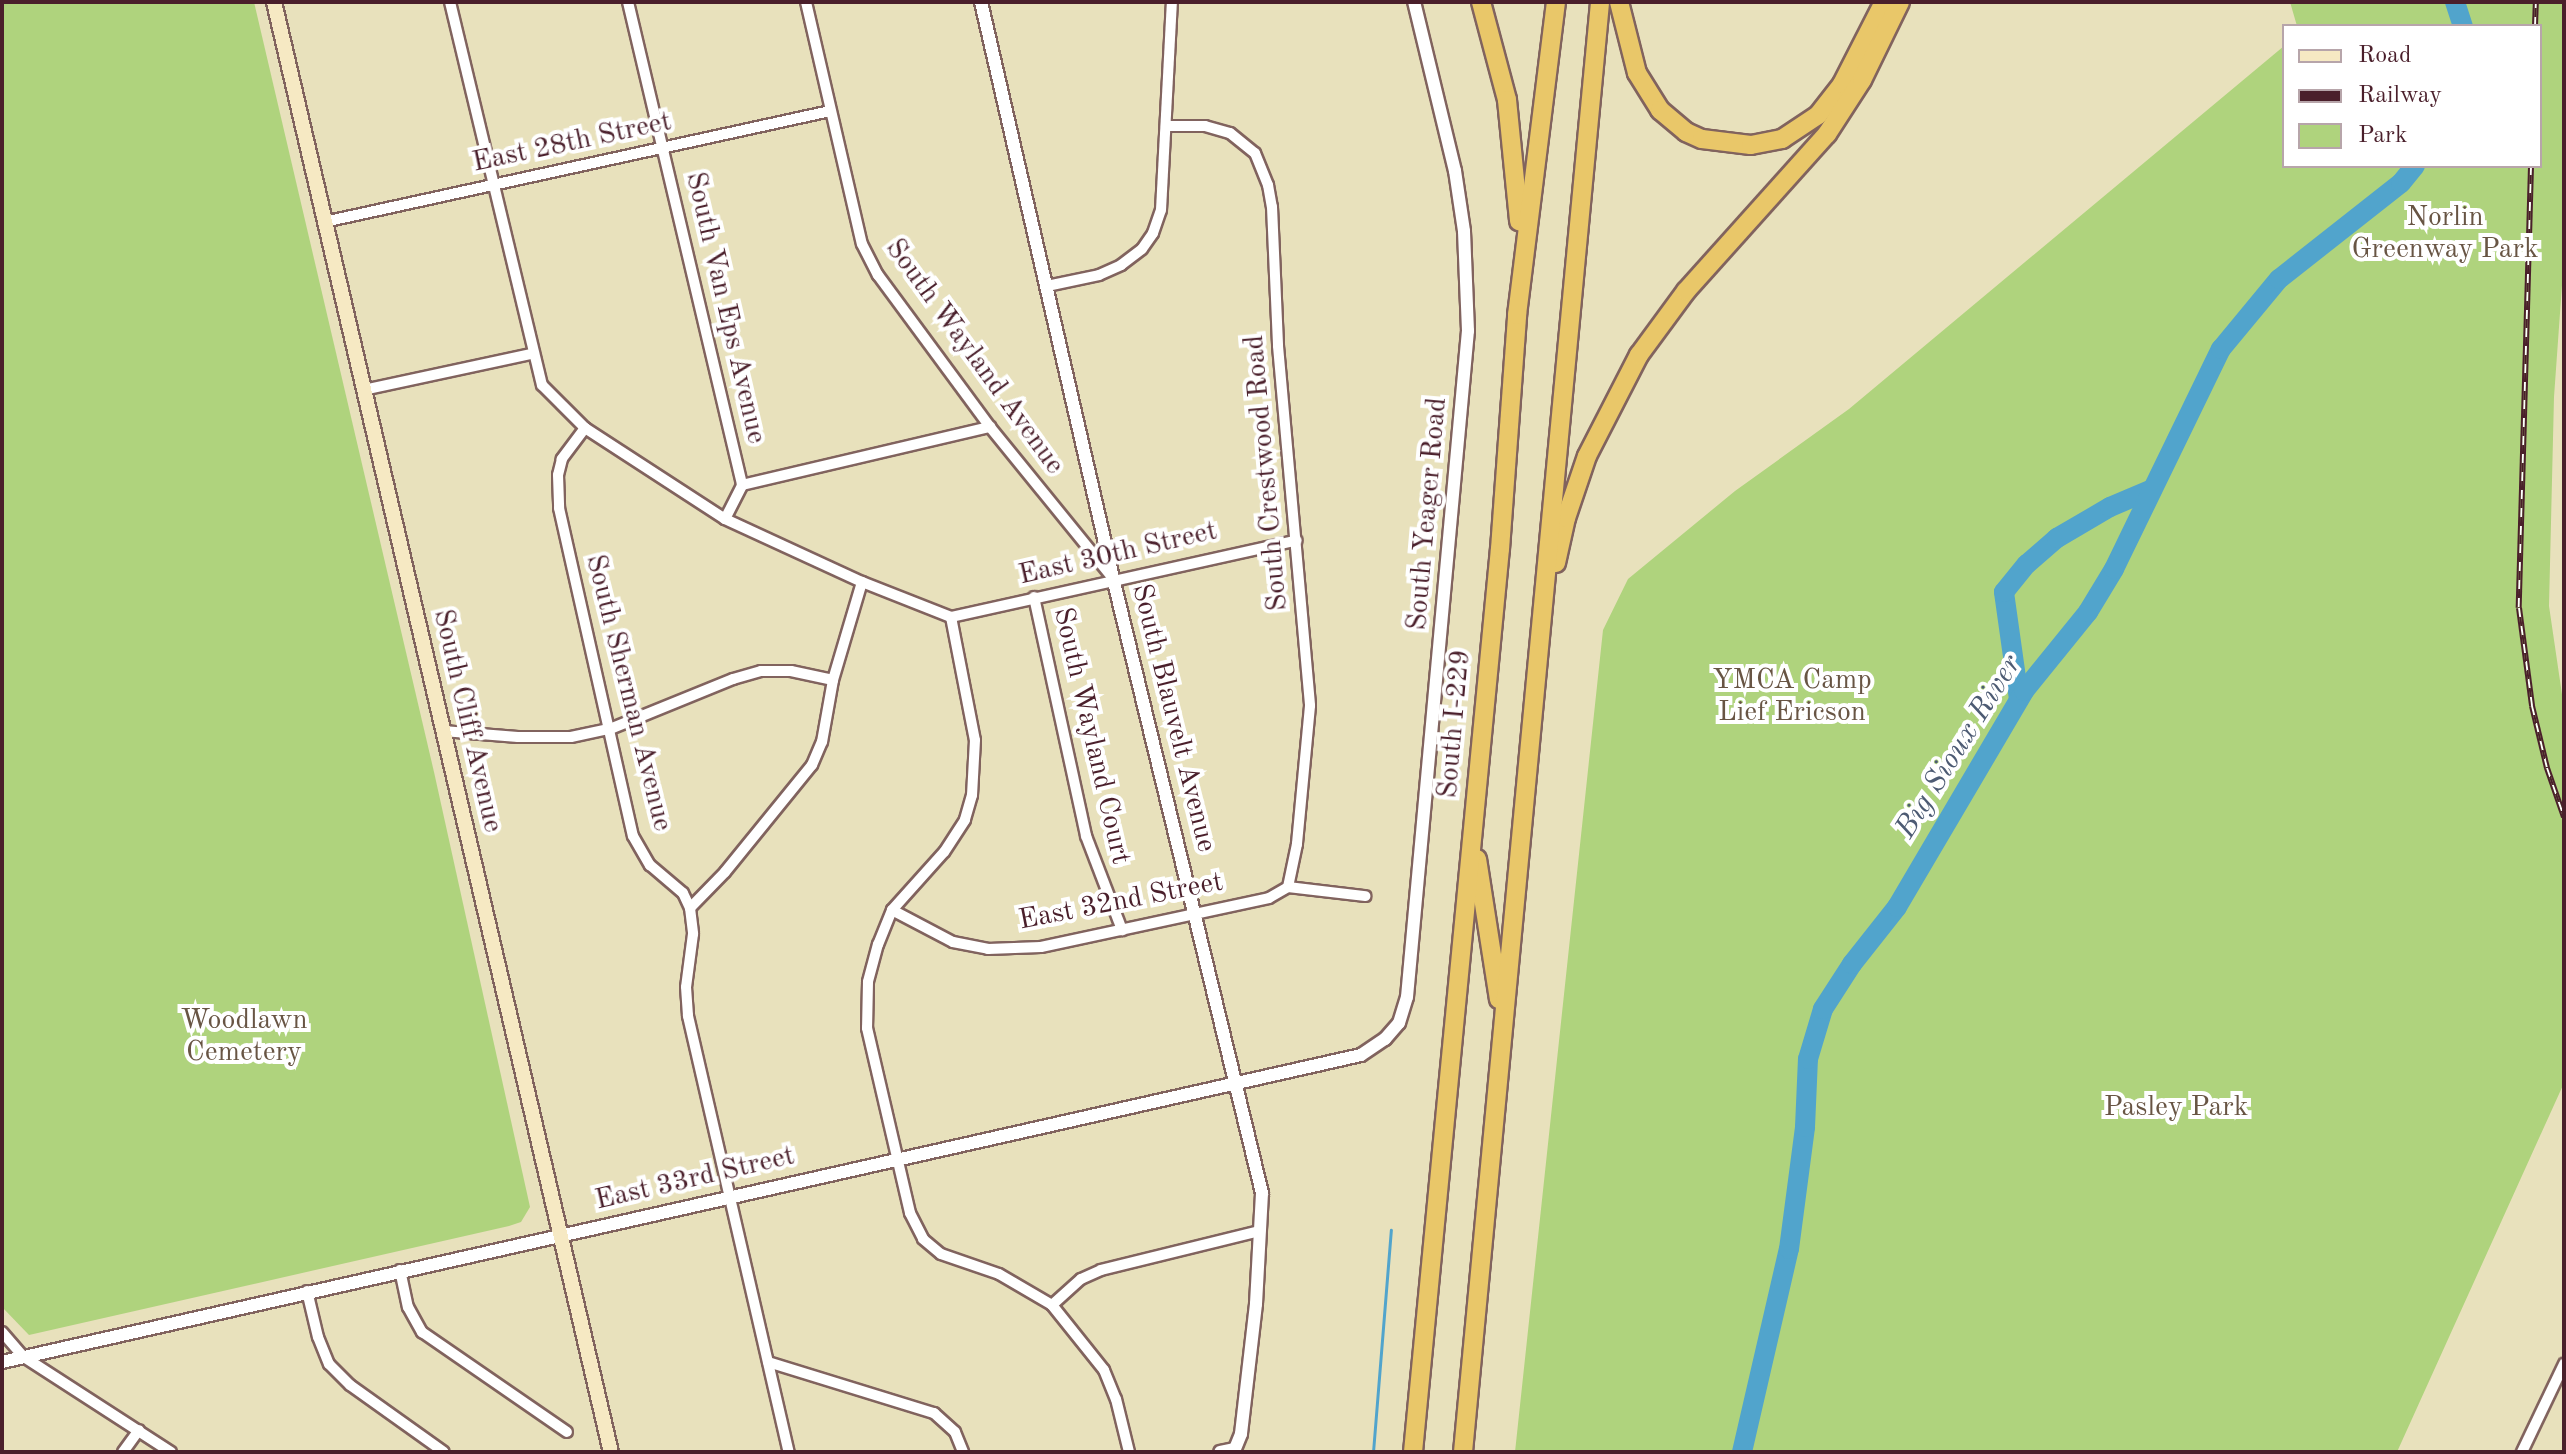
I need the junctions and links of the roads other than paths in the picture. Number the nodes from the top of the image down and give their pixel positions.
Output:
1 (274, 2) edge
2 (450, 2) edge
3 (628, 2) edge
4 (806, 2) edge
5 (981, 2) edge
6 (1172, 2) edge
7 (1414, 2) edge
8 (1481, 2) edge
9 (1556, 2) edge
10 (1600, 2) edge
11 (1619, 2) edge
12 (1884, 2) edge
13 (1900, 2) edge
14 (830, 111) junction
15 (1166, 126) junction
16 (663, 148) junction
17 (494, 185) junction
18 (324, 222) junction
19 (1047, 286) junction
20 (1517, 315) junction
21 (531, 354) junction
22 (363, 390) junction
23 (990, 427) junction
24 (585, 428) junction
25 (742, 485) junction
26 (725, 519) junction
27 (1297, 540) junction
28 (1113, 578) junction
29 (862, 582) junction
30 (1034, 597) junction
31 (951, 617) junction
32 (833, 680) junction
33 (1535, 688) junction
34 (610, 729) junction
35 (443, 731) junction
36 (1473, 832) junction
37 (1288, 887) junction
38 (1365, 896) dead end
39 (690, 908) junction
40 (892, 910) junction
41 (1197, 913) junction
42 (1122, 930) junction
43 (1502, 1024) junction
44 (1393, 1032) joint
45 (1236, 1083) junction
46 (897, 1158) junction
47 (732, 1195) junction
48 (1260, 1231) junction
49 (560, 1234) junction
50 (400, 1270) junction
51 (307, 1291) junction
52 (1052, 1305) junction
53 (2, 1332) edge
54 (24, 1357) junction
55 (2, 1362) edge
56 (768, 1362) junction
57 (2564, 1364) edge
58 (139, 1430) junction
59 (567, 1432) dead end
60 (123, 1452) edge
61 (171, 1452) edge
62 (444, 1452) edge
63 (611, 1452) edge
64 (789, 1452) edge
65 (963, 1452) edge
66 (1129, 1452) edge
67 (1220, 1452) edge
68 (1413, 1452) edge
69 (1463, 1452) edge
70 (2522, 1452) edge

1 - 18 main road, South Cliff Avenue
2 - 17 street
3 - 16 street, South Van Eps Avenue
4 - 14 street, South Wayland Avenue
5 - 19 street, South Blauvelt Avenue
6 - 15 street
7 - 44 street, South Yeager Road
8 - 20 highway
9 - 20 highway, South I-229
10 - 33 highway
11 - 12 highway
13 - 33 highway
14 - 16 street, East 28th Street
14 - 23 street, South Wayland Avenue
15 - 19 street
15 - 27 street, South Crestwood Road
16 - 17 street, East 28th Street
16 - 25 street, South Van Eps Avenue
17 - 18 street, East 28th Street
17 - 21 street
18 - 22 main road, South Cliff Avenue
19 - 28 street, South Blauvelt Avenue
20 - 36 highway, South I-229
21 - 22 street
21 - 24 street
22 - 35 main road, South Cliff Avenue
23 - 25 street
23 - 28 street, South Wayland Avenue
24 - 26 street
24 - 34 street, South Sherman Avenue
25 - 26 street
26 - 29 street
27 - 28 street, East 30th Street
27 - 37 street, South Crestwood Road
28 - 30 street, East 30th Street
28 - 41 street, South Blauvelt Avenue
29 - 31 street
29 - 32 street
30 - 31 street, East 30th Street
30 - 42 street, South Wayland Court
31 - 40 street
32 - 34 street
32 - 39 street
33 - 43 highway
34 - 35 street
34 - 39 street, South Sherman Avenue
35 - 49 main road, South Cliff Avenue
36 - 43 highway
36 - 68 highway, South I-229
37 - 38 street, East 32nd Street
37 - 41 street, East 32nd Street
39 - 47 street
40 - 42 street, East 32nd Street
40 - 46 street
41 - 42 street, East 32nd Street
41 - 45 street, South Blauvelt Avenue
43 - 69 highway
44 - 45 street, East 33rd Street
45 - 46 street, East 33rd Street
45 - 48 street, South Blauvelt Avenue
46 - 47 street, East 33rd Street
46 - 52 street
47 - 49 street, East 33rd Street
47 - 56 street
48 - 52 street
48 - 67 street, South Blauvelt Avenue
49 - 50 street, East 33rd Street
49 - 63 main road, South Cliff Avenue
50 - 51 street, East 33rd Street
50 - 59 street
51 - 54 street, East 33rd Street
51 - 62 street
52 - 66 street
53 - 54 street
54 - 55 street, East 33rd Street
54 - 58 street
56 - 64 street
56 - 65 street
57 - 70 street
58 - 60 street
58 - 61 street

